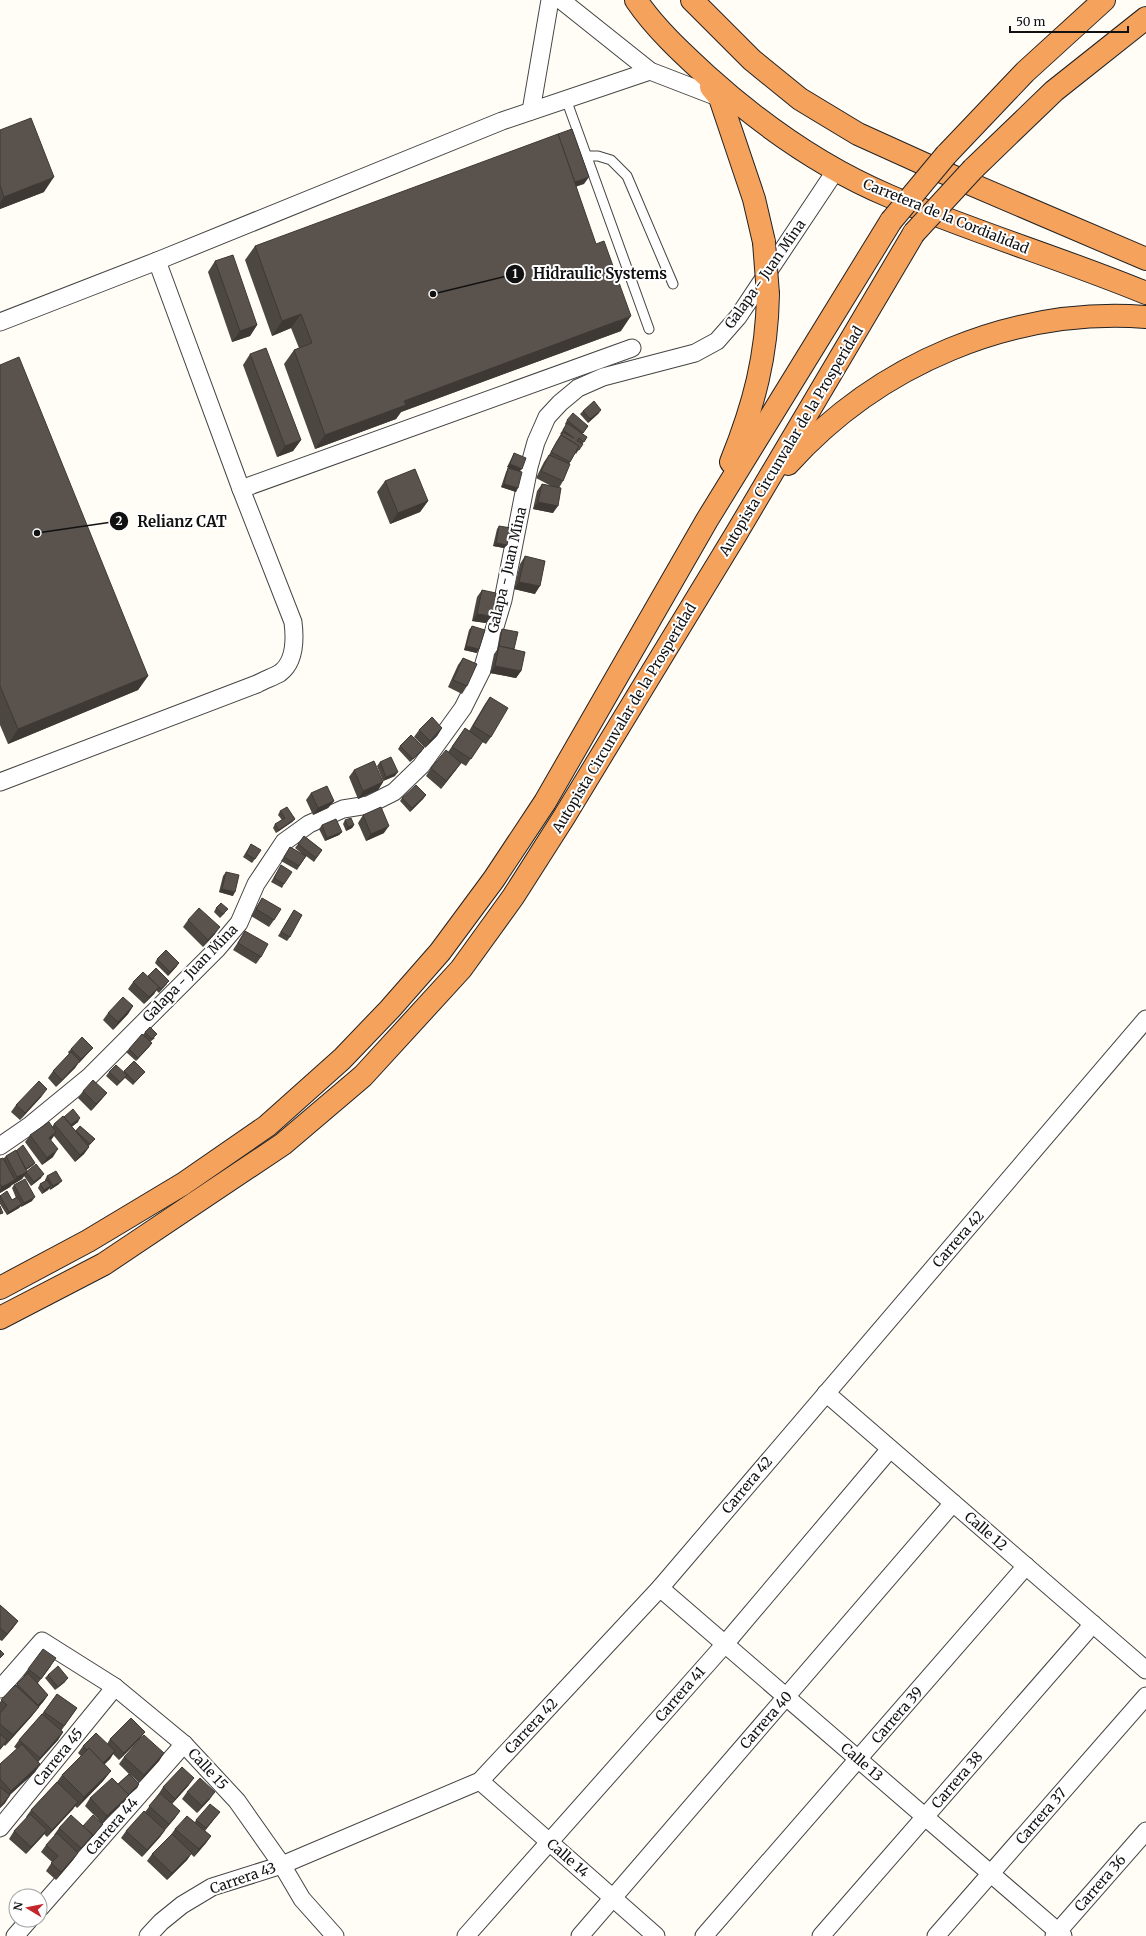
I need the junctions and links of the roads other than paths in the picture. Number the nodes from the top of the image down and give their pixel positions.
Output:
1 (550, 0) edge
2 (561, 0) edge
3 (636, 0) edge
4 (692, 0) edge
5 (1104, 0) edge
6 (1146, 18) edge
7 (673, 45) junction
8 (650, 71) junction
9 (720, 98) junction
10 (566, 99) junction
11 (531, 111) junction
12 (587, 156) junction
13 (836, 170) junction
14 (1146, 259) edge
15 (157, 261) junction
16 (673, 284) dead end
17 (1146, 293) edge
18 (1146, 317) edge
19 (0, 322) edge
20 (649, 329) dead end
21 (632, 348) dead end
22 (241, 489) junction
23 (707, 520) junction
24 (736, 534) junction
25 (0, 782) edge
26 (1146, 1019) edge
27 (0, 1146) edge
28 (0, 1288) edge
29 (0, 1318) edge
30 (826, 1393) junction
31 (890, 1449) junction
32 (953, 1503) junction
33 (1026, 1566) junction
34 (660, 1588) junction
35 (1093, 1624) junction
36 (725, 1644) junction
37 (1146, 1670) edge
38 (115, 1687) junction
39 (0, 1689) edge
40 (1146, 1696) edge
41 (786, 1697) junction
42 (184, 1744) junction
43 (858, 1759) junction
44 (480, 1781) junction
45 (925, 1817) junction
46 (0, 1828) edge
47 (1146, 1831) edge
48 (550, 1842) junction
49 (282, 1865) junction
50 (991, 1873) junction
51 (613, 1898) junction
52 (48, 1899) edge
53 (22, 1928) edge
54 (1058, 1935) edge
55 (15, 1936) edge
56 (148, 1936) edge
57 (335, 1936) edge
58 (466, 1936) edge
59 (580, 1936) edge
60 (656, 1936) edge
61 (704, 1936) edge
62 (822, 1936) edge
63 (936, 1936) edge

1 - 11 street
2 - 8 street
3 - 7 highway, Carretera de la Cordialidad
4 - 14 highway
5 - 23 highway, Autopista Circunvalar de la Prosperidad, bridge
6 - 24 highway, Autopista Circunvalar de la Prosperidad, bridge
7 - 9 highway
7 - 13 highway, Carretera de la Cordialidad
8 - 9 street
8 - 10 street
9 - 23 highway, bridge
10 - 11 street
10 - 12 lane
11 - 15 street
12 - 16 lane
12 - 20 lane
13 - 17 highway, Carretera de la Cordialidad
13 - 27 street, Galapa - Juan Mina
15 - 19 street
15 - 22 street
18 - 24 highway
21 - 22 street
22 - 25 street
23 - 28 highway, Autopista Circunvalar de la Prosperidad
24 - 29 highway, Autopista Circunvalar de la Prosperidad
26 - 30 street, Carrera 42
30 - 31 street, Calle 12
30 - 34 street, Carrera 42
31 - 32 street, Calle 12
31 - 36 street, Carrera 41
32 - 33 street, Calle 12
32 - 41 street, Carrera 40
33 - 35 street, Calle 12
33 - 43 street, Carrera 39
34 - 36 street, Calle 13
34 - 44 street, Carrera 42
35 - 37 street, Calle 12
35 - 45 street, Carrera 38
36 - 41 street, Calle 13
36 - 48 street, Carrera 41
38 - 39 street, Calle 15
38 - 42 street, Calle 15
38 - 46 street, Carrera 45
40 - 50 street, Carrera 37
41 - 43 street, Calle 13
41 - 51 street, Carrera 40
42 - 49 street, Calle 15
42 - 52 street, Carrera 44
43 - 45 street, Calle 13
43 - 61 street, Carrera 39
44 - 48 street, Calle 14
44 - 49 street, Carrera 42
45 - 50 street, Calle 13
45 - 62 street, Carrera 38
47 - 54 street, Carrera 36
48 - 51 street, Calle 14
48 - 58 street, Carrera 41
49 - 56 street, Carrera 43
49 - 57 street, Calle 15
50 - 54 street, Calle 13
50 - 63 street, Carrera 37
51 - 59 street, Carrera 40
51 - 60 street, Calle 14
53 - 55 street

